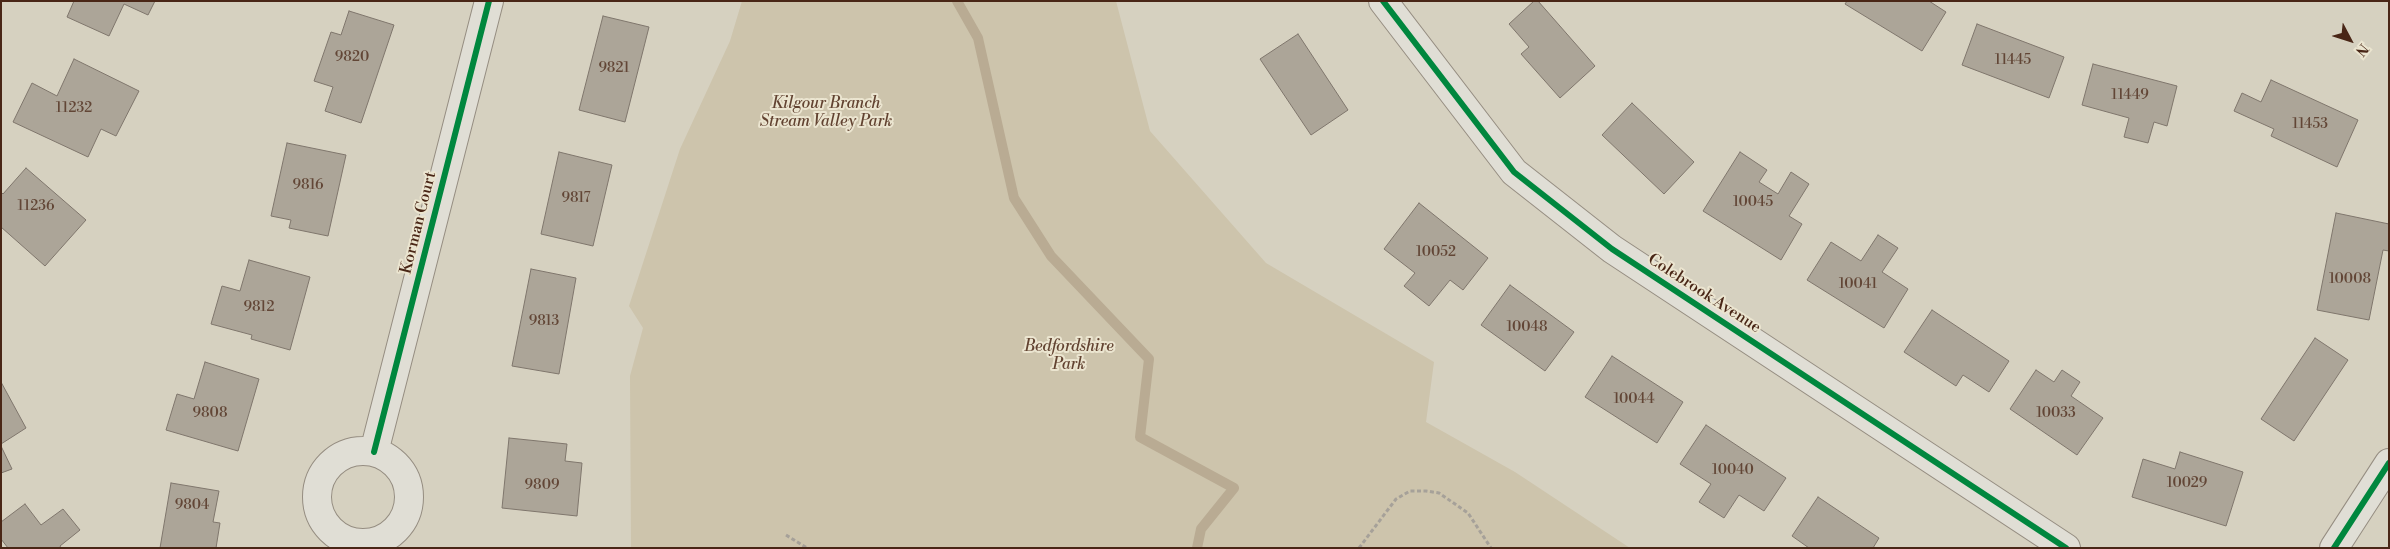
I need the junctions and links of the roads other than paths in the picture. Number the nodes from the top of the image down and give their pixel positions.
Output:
1 (489, 1) edge
2 (1383, 1) edge
3 (374, 452) dead end
4 (2389, 464) edge
5 (2066, 548) edge
6 (2334, 548) edge

1 - 3 street, Korman Court
2 - 5 street, Colebrook Avenue
4 - 6 street

